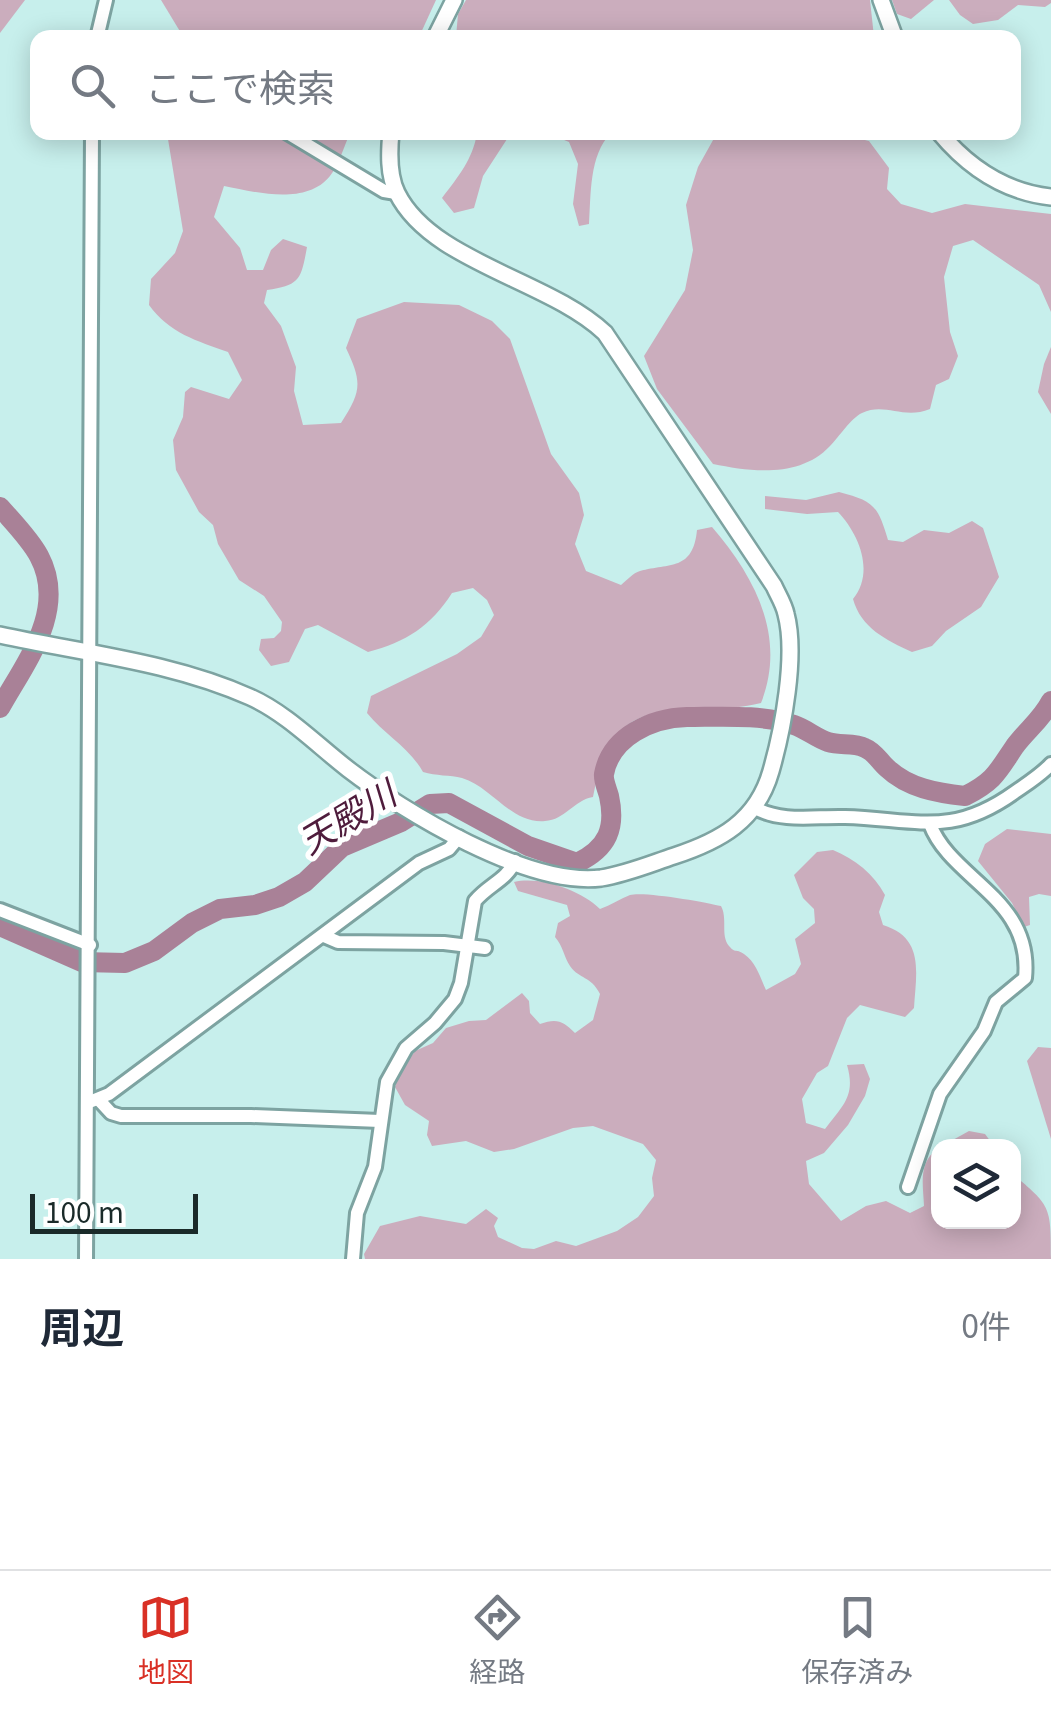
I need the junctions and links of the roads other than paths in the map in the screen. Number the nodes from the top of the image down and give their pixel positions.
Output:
1 (106, 0) edge
2 (454, 0) edge
3 (881, 0) edge
4 (99, 30) edge
5 (440, 30) edge
6 (892, 30) edge
7 (92, 140) edge
8 (299, 140) edge
9 (390, 140) edge
10 (947, 140) edge
11 (396, 192) junction
12 (1051, 197) edge
13 (0, 635) edge
14 (91, 655) junction
15 (1051, 764) edge
16 (756, 808) junction
17 (930, 824) junction
18 (459, 837) junction
19 (515, 861) junction
20 (0, 910) edge
21 (324, 936) junction
22 (466, 946) junction
23 (485, 948) dead end
24 (90, 950) junction
25 (93, 1101) junction
26 (380, 1121) junction
27 (908, 1187) dead end
28 (86, 1259) edge
29 (353, 1259) edge

1 - 4 street
2 - 5 street
3 - 6 street
7 - 14 street
8 - 11 street
9 - 11 street
10 - 12 street
11 - 16 street
13 - 14 street
14 - 18 street
14 - 24 street
15 - 17 street
16 - 17 street
16 - 19 street
17 - 27 street
18 - 19 street
18 - 21 street
19 - 22 street
20 - 24 street
21 - 22 street
21 - 25 street
22 - 23 street
22 - 26 street
24 - 25 street
25 - 26 street
25 - 28 street
26 - 29 street

